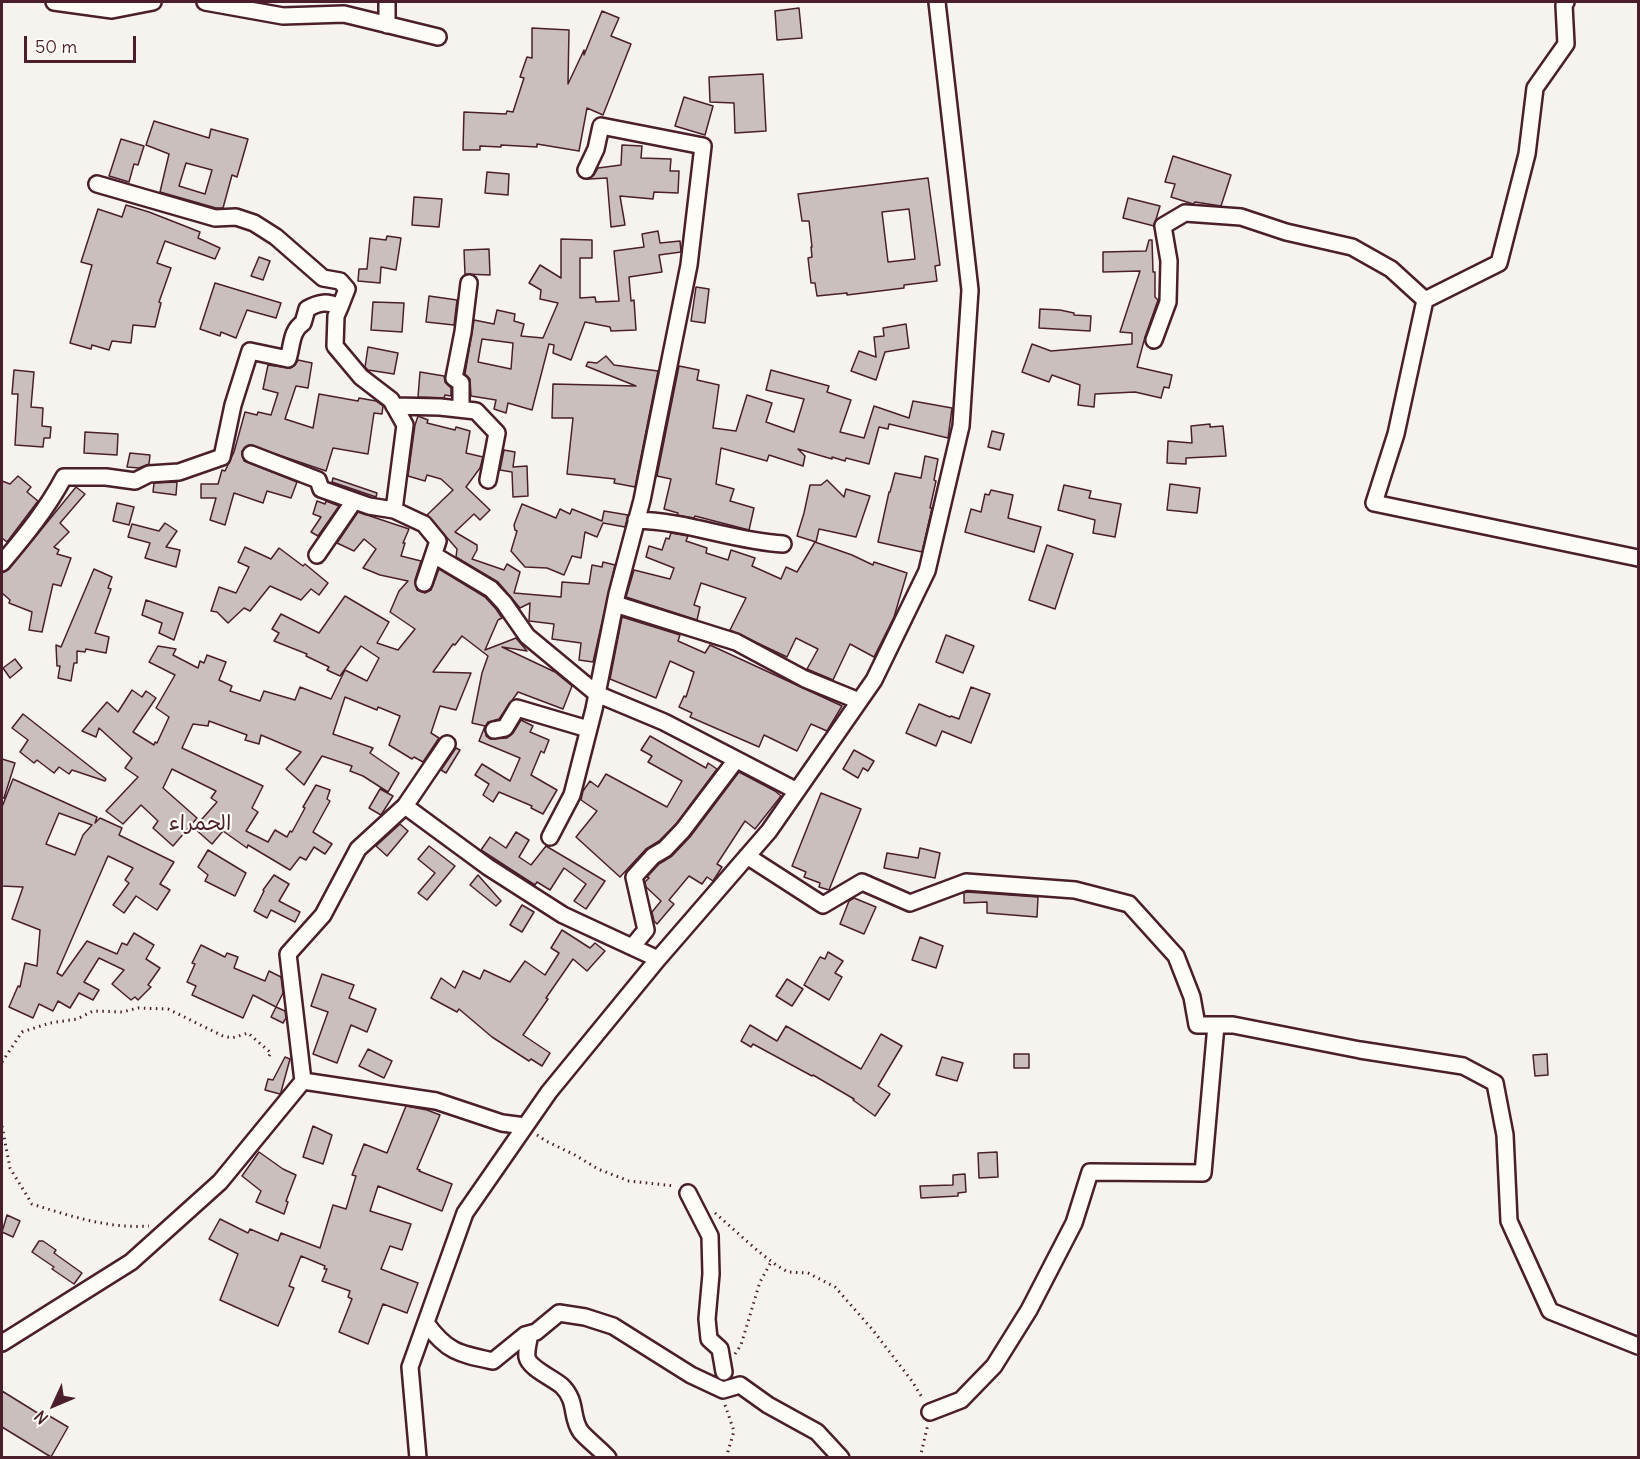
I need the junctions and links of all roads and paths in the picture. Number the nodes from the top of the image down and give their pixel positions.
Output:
1 (54, 2) edge
2 (153, 2) edge
3 (205, 2) edge
4 (387, 2) edge
5 (937, 2) edge
6 (1566, 2) edge
7 (387, 25) junction
8 (438, 37) dead end
9 (586, 170) dead end
10 (97, 184) dead end
11 (469, 283) dead end
12 (1425, 300) junction
13 (340, 306) junction
14 (1154, 340) dead end
15 (394, 406) junction
16 (461, 410) junction
17 (251, 454) dead end
18 (488, 480) dead end
19 (354, 501) junction
20 (394, 510) junction
21 (636, 520) junction
22 (783, 544) dead end
23 (317, 555) dead end
24 (434, 555) junction
25 (1638, 558) edge
26 (2, 563) edge
27 (424, 583) dead end
28 (615, 604) junction
29 (597, 694) junction
30 (859, 701) junction
31 (588, 729) junction
32 (494, 730) dead end
33 (447, 744) dead end
34 (736, 759) junction
35 (797, 791) junction
36 (405, 806) junction
37 (550, 837) dead end
38 (747, 856) junction
39 (632, 947) junction
40 (658, 959) junction
41 (1216, 1025) junction
42 (267, 1059) dead end
43 (2, 1062) edge
44 (303, 1081) junction
45 (2, 1126) edge
46 (525, 1126) junction
47 (688, 1193) joint
48 (712, 1210) dead end
49 (156, 1226) dead end
50 (771, 1262) junction
51 (426, 1323) junction
52 (530, 1334) junction
53 (2, 1343) edge
54 (1638, 1346) edge
55 (724, 1372) joint
56 (723, 1390) junction
57 (930, 1412) junction
58 (418, 1458) edge
59 (608, 1458) edge
60 (726, 1458) edge
61 (841, 1458) edge
62 (920, 1458) edge

1 - 2 street
3 - 7 street
4 - 7 street
5 - 30 street
6 - 12 street
7 - 8 street
9 - 21 street
10 - 13 street
11 - 16 street
12 - 14 street
12 - 25 street
13 - 15 street
13 - 26 street
15 - 16 street
15 - 20 street
16 - 18 street
17 - 19 street
19 - 20 street
19 - 23 street
20 - 24 street
21 - 22 street
21 - 28 street
24 - 27 street
24 - 29 street
28 - 29 street
28 - 30 street
29 - 31 street
29 - 34 street
30 - 35 street
31 - 32 street
31 - 37 street
33 - 36 street
34 - 35 street
34 - 39 street
35 - 38 street
36 - 39 street
36 - 44 street
38 - 40 street
38 - 41 street
39 - 40 street
40 - 46 street
41 - 54 street
41 - 57 street
42 - 43 path
44 - 46 street
44 - 53 street
45 - 49 path
46 - 47 path
46 - 51 street
47 - 55 street
48 - 50 path
50 - 55 path
50 - 57 path
51 - 52 street
51 - 58 street
52 - 56 street
52 - 59 street
56 - 60 path
56 - 61 street
57 - 62 path

